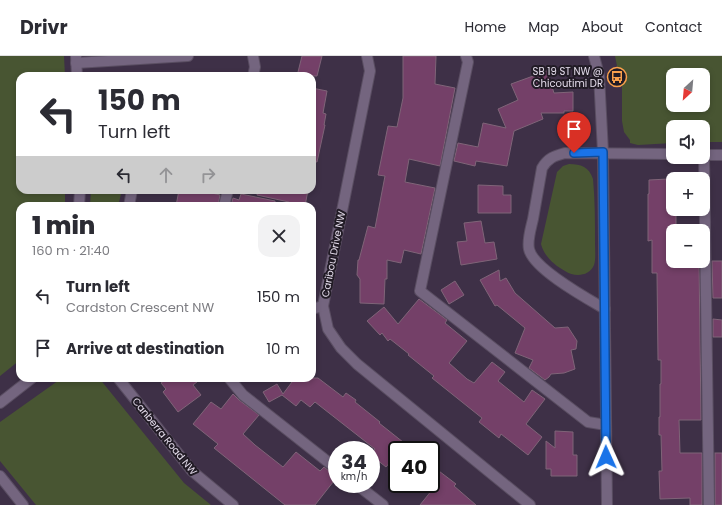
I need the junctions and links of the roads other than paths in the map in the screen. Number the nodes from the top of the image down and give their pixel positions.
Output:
1 (188, 56) edge
2 (253, 56) edge
3 (368, 56) edge
4 (466, 56) edge
5 (594, 56) edge
6 (76, 60) edge
7 (77, 72) edge
8 (253, 72) edge
9 (603, 152) junction
10 (666, 154) edge
11 (710, 155) edge
12 (722, 155) edge
13 (704, 164) edge
14 (323, 306) junction
15 (316, 307) edge
16 (605, 309) junction
17 (27, 382) edge
18 (121, 382) edge
19 (232, 382) edge
20 (0, 403) edge
21 (606, 425) junction
22 (328, 462) edge
23 (0, 476) edge
24 (368, 493) edge
25 (22, 505) edge
26 (234, 505) edge
27 (383, 505) edge
28 (530, 505) edge
29 (607, 505) edge
30 (709, 505) edge

1 - 6 street
2 - 8 street
3 - 14 street, Caribou Drive NW
4 - 21 street
5 - 9 street
6 - 7 street
9 - 10 street
9 - 16 street
9 - 16 street
11 - 12 street
13 - 30 street
14 - 15 street
14 - 28 street, Caribou Drive NW
16 - 21 street
17 - 20 street
18 - 26 street, Canberra Road NW
19 - 22 street
21 - 29 street
23 - 25 street
24 - 27 street

